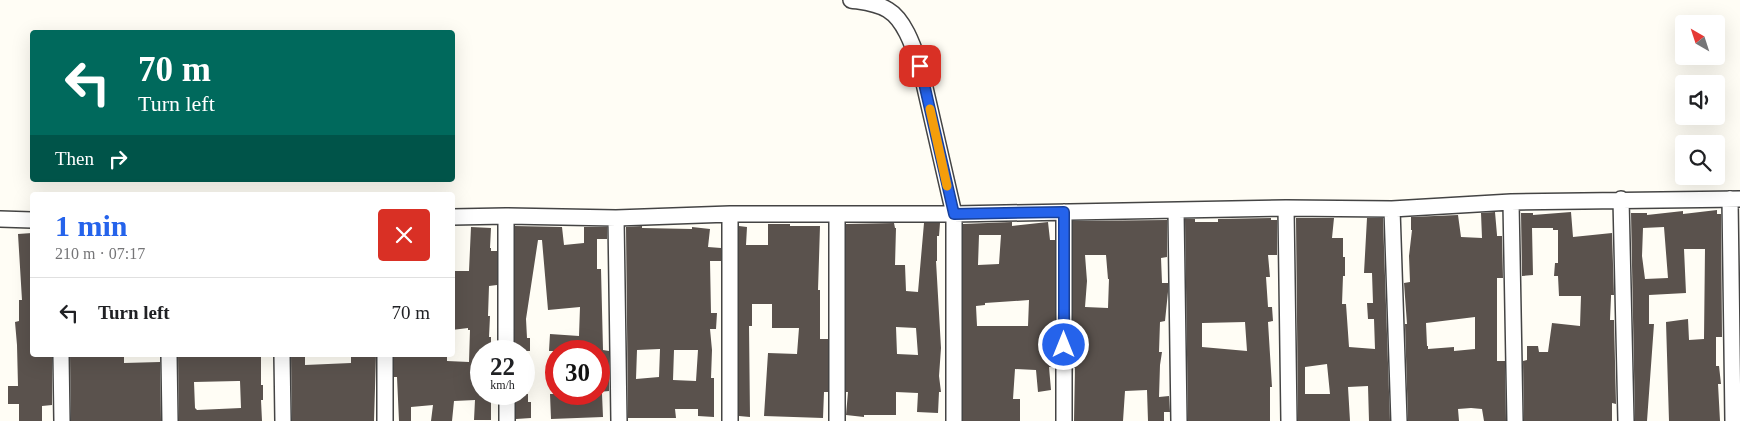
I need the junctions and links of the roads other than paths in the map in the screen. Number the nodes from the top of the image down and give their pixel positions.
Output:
1 (850, 0) edge
2 (1735, 199) edge
3 (1621, 200) junction
4 (1511, 202) junction
5 (1286, 208) junction
6 (1392, 209) junction
7 (1176, 211) junction
8 (1064, 212) junction
9 (730, 214) junction
10 (954, 214) junction
11 (837, 215) junction
12 (506, 216) junction
13 (455, 217) edge
14 (616, 218) junction
15 (0, 219) edge
16 (30, 220) edge
17 (506, 340) edge
18 (61, 357) edge
19 (169, 357) edge
20 (282, 357) edge
21 (385, 357) edge
22 (507, 405) edge
23 (62, 421) edge
24 (170, 421) edge
25 (283, 421) edge
26 (384, 421) edge
27 (507, 421) edge
28 (619, 421) edge
29 (730, 421) edge
30 (837, 421) edge
31 (954, 421) edge
32 (1064, 421) edge
33 (1179, 421) edge
34 (1289, 421) edge
35 (1399, 421) edge
36 (1515, 421) edge
37 (1626, 421) edge
38 (1733, 421) edge

1 - 10 street
2 - 3 street
2 - 38 street
3 - 4 street
3 - 37 street
4 - 6 street
4 - 36 street
5 - 6 street
5 - 7 street
5 - 34 street
6 - 35 street
7 - 8 street
7 - 33 street
8 - 10 street
8 - 32 street
9 - 11 street
9 - 14 street
9 - 29 street
10 - 11 street
10 - 31 street
11 - 30 street
12 - 13 street
12 - 14 street
12 - 17 street
14 - 28 street
15 - 16 street
18 - 23 street
19 - 24 street
20 - 25 street
21 - 26 street
22 - 27 street

